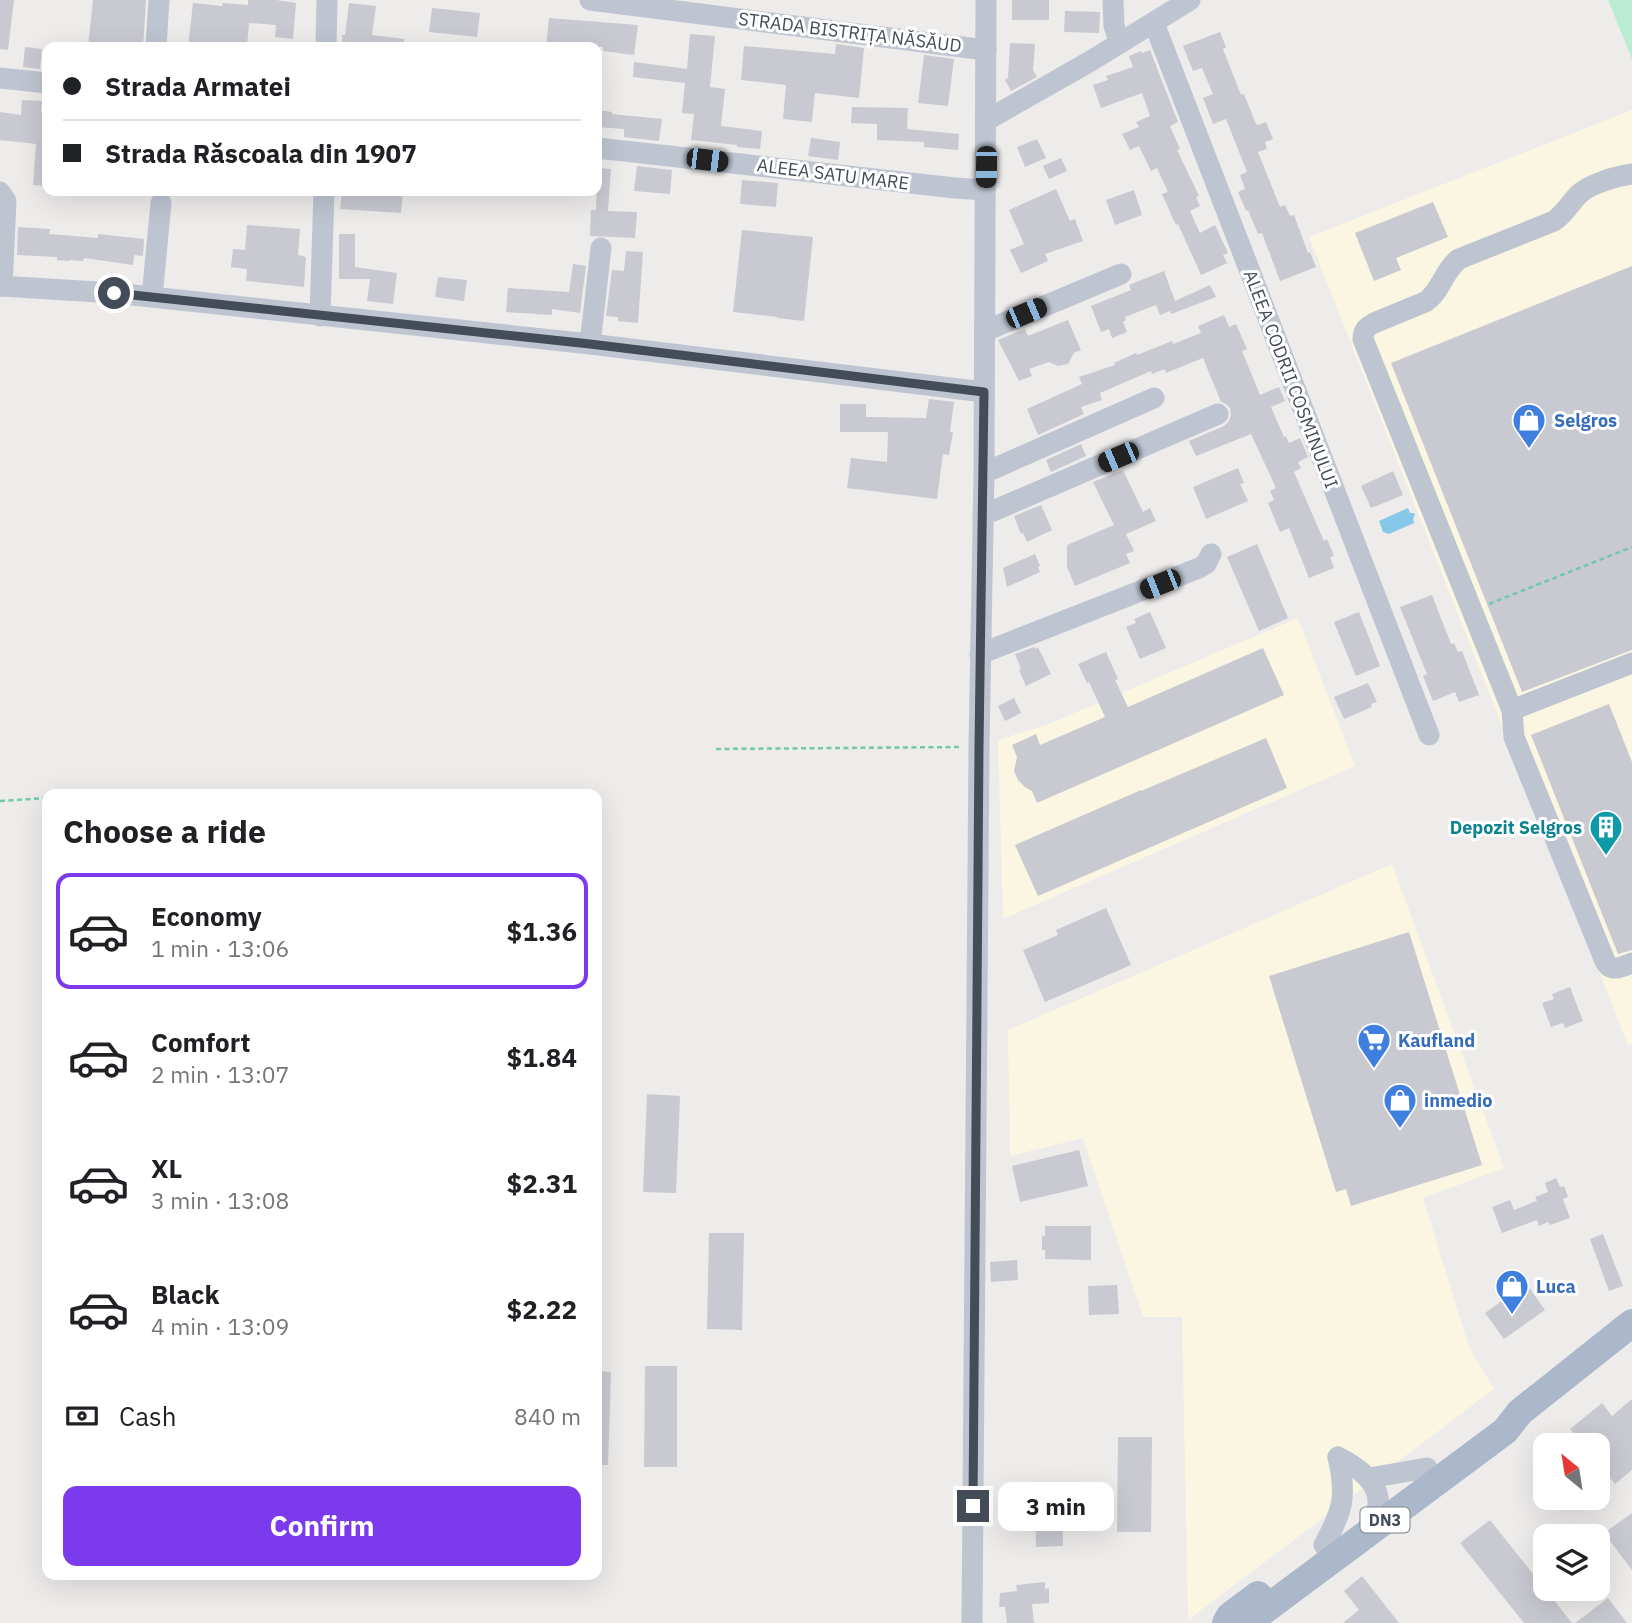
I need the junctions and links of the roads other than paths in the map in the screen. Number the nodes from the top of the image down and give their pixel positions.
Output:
1 (159, 0) edge
2 (327, 0) edge
3 (590, 0) edge
4 (986, 0) edge
5 (1113, 0) edge
6 (1190, 0) edge
7 (1154, 23) junction
8 (156, 42) edge
9 (326, 42) edge
10 (1120, 43) junction
11 (986, 50) junction
12 (0, 78) edge
13 (42, 82) edge
14 (986, 120) junction
15 (602, 149) edge
16 (1632, 174) edge
17 (985, 190) junction
18 (0, 192) edge
19 (324, 196) edge
20 (161, 203) dead end
21 (601, 248) dead end
22 (1121, 274) dead end
23 (1, 286) edge
24 (152, 297) junction
25 (320, 316) junction
26 (985, 331) junction
27 (590, 344) junction
28 (984, 392) junction
29 (1154, 398) dead end
30 (1219, 414) dead end
31 (984, 473) junction
32 (983, 513) junction
33 (1210, 554) dead end
34 (980, 654) junction
35 (1626, 665) edge
36 (1511, 710) junction
37 (1429, 735) dead end
38 (1632, 963) edge
39 (1632, 1323) edge
40 (1520, 1412) junction
41 (1427, 1468) junction
42 (1369, 1478) junction
43 (1379, 1503) junction
44 (1359, 1540) junction
45 (1324, 1545) junction
46 (972, 1623) edge
47 (1226, 1623) edge
48 (1247, 1623) edge

1 - 8 street
2 - 9 street
3 - 11 street, STRADA BISTRIȚA NĂSĂUD
4 - 11 street
5 - 10 street
6 - 7 street
7 - 10 street
7 - 37 street, ALEEA CODRII COSMINULUI
10 - 14 street
11 - 14 street
12 - 13 street
14 - 17 street
15 - 17 street, ALEEA SATU MARE
16 - 36 street
17 - 26 street
18 - 23 street
19 - 25 street
20 - 24 street
21 - 27 street
22 - 26 street
23 - 24 street
24 - 25 street
25 - 27 street
26 - 28 street
27 - 28 street
28 - 31 street
29 - 31 street
30 - 32 street
31 - 32 street
32 - 34 street
33 - 34 street
34 - 46 street
35 - 36 street
36 - 38 street
39 - 40 main road, DN3
40 - 41 main road, DN3
40 - 44 main road, DN3
41 - 42 street
41 - 43 main road, DN3
42 - 43 street
42 - 45 street
43 - 44 street
43 - 45 main road, DN3
44 - 48 main road, DN3
45 - 47 main road, DN3

